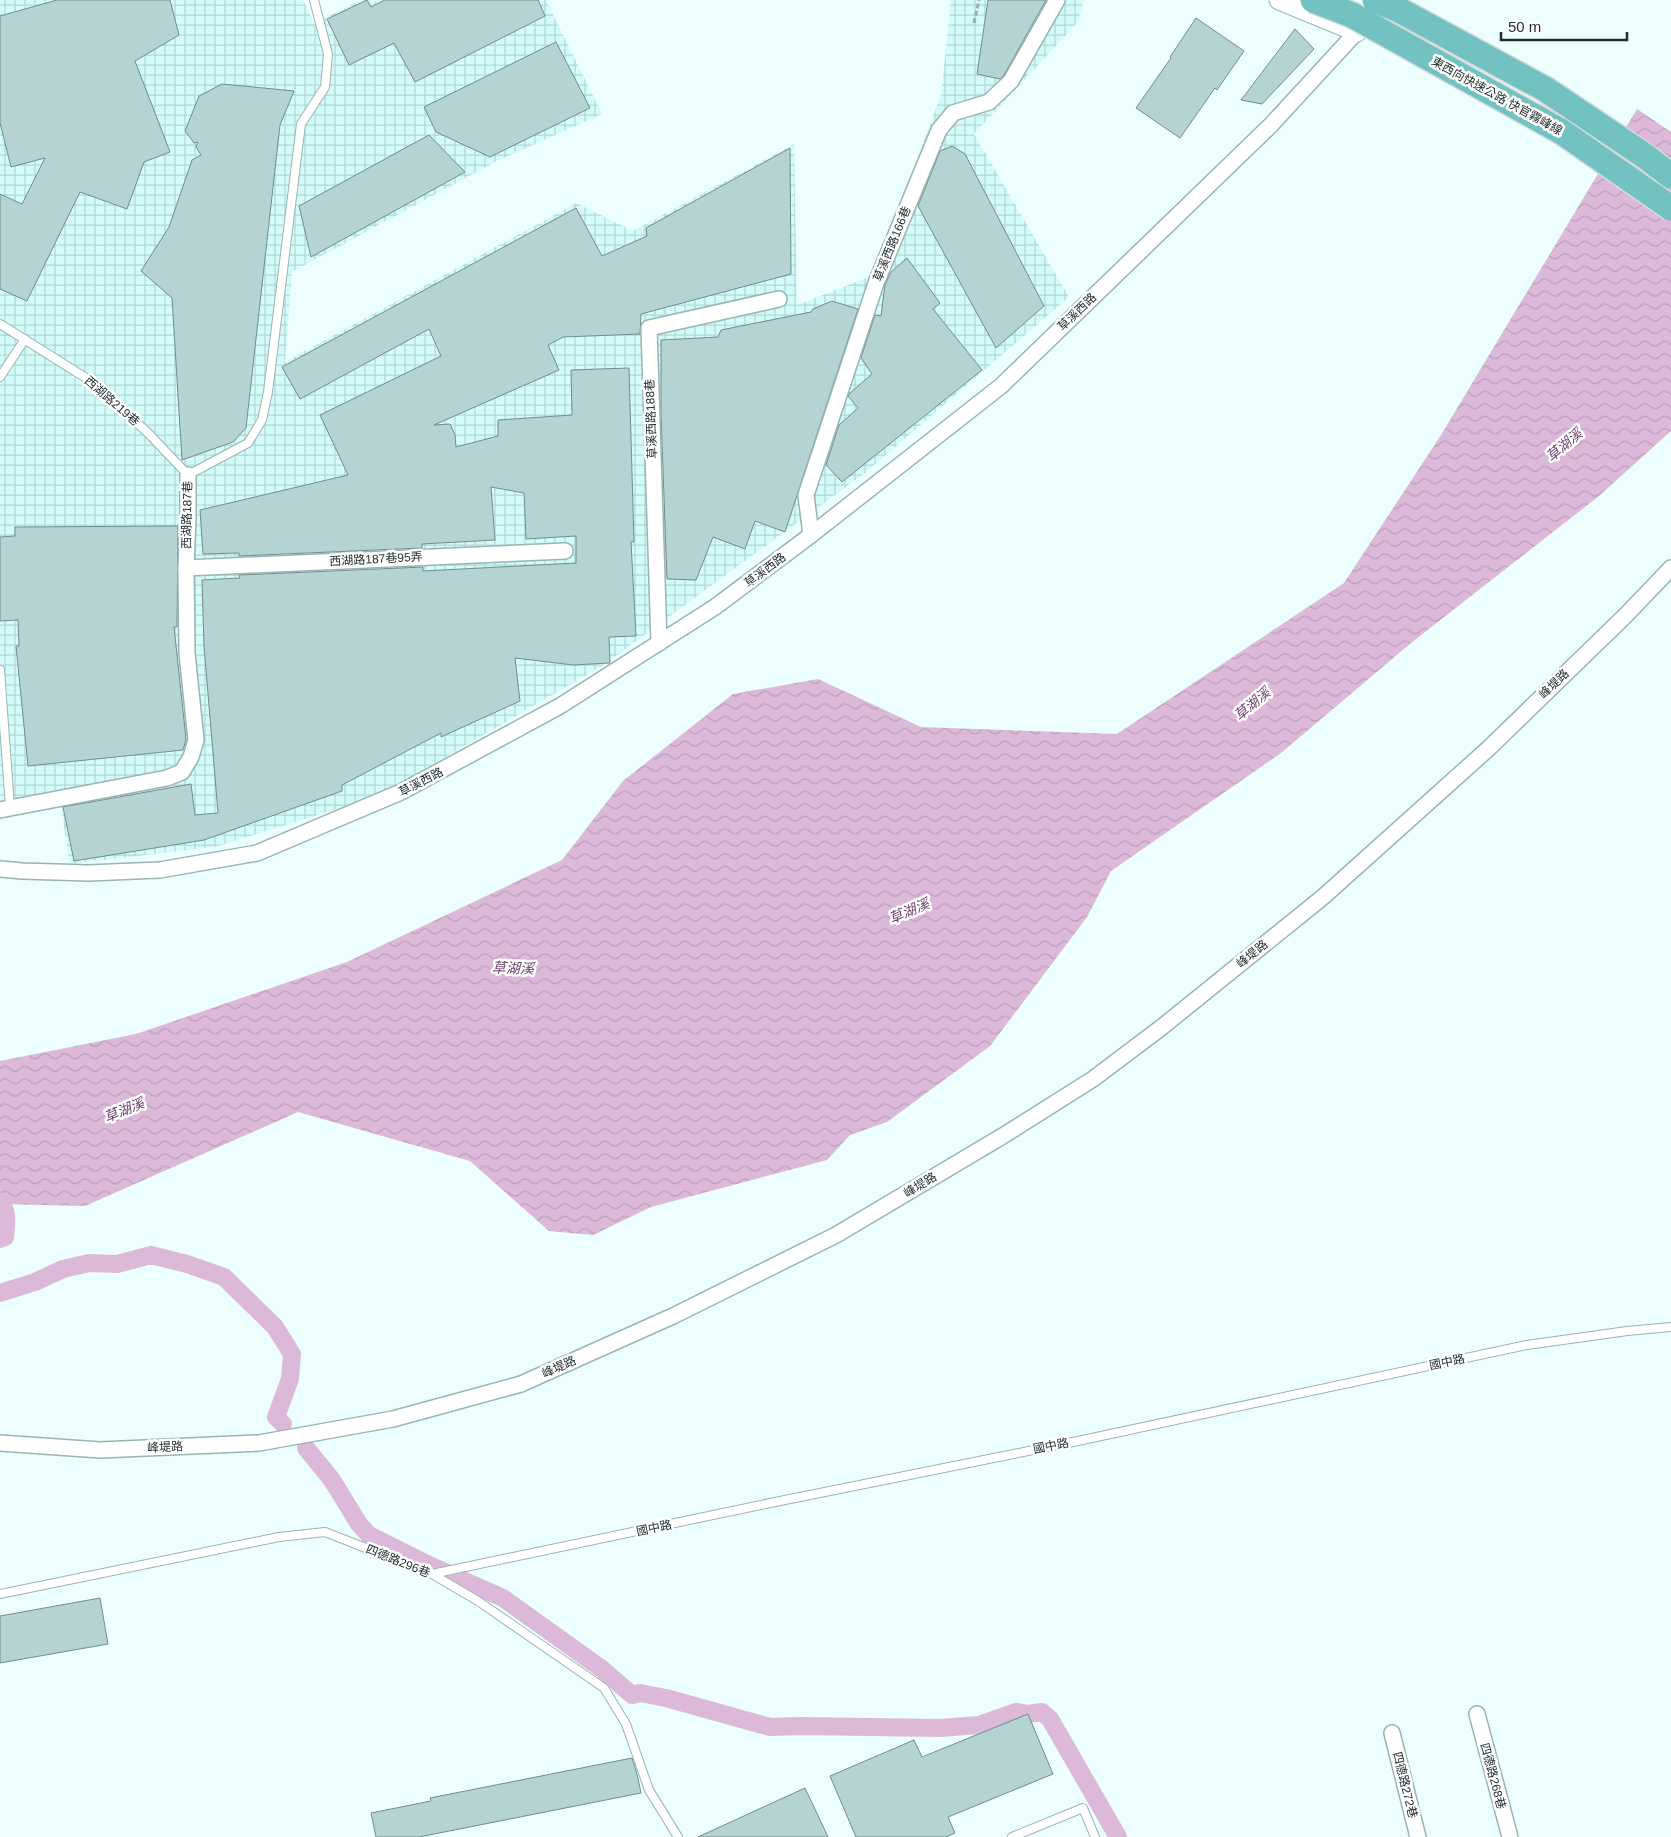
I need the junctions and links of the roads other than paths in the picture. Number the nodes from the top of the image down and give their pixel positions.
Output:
1 (314, 0) edge
2 (1057, 0) edge
3 (1279, 0) edge
4 (1313, 0) edge
5 (1375, 0) edge
6 (1382, 0) edge
7 (1357, 32) junction
8 (1671, 176) edge
9 (1671, 208) edge
10 (779, 299) dead end
11 (0, 324) edge
12 (25, 339) junction
13 (0, 377) edge
14 (188, 475) junction
15 (811, 535) junction
16 (565, 550) dead end
17 (186, 568) junction
18 (1671, 568) edge
19 (659, 643) junction
20 (0, 670) edge
21 (5, 809) edge
22 (0, 869) edge
23 (1671, 1327) edge
24 (0, 1443) edge
25 (433, 1574) junction
26 (0, 1594) edge
27 (1477, 1714) dead end
28 (1392, 1733) dead end
29 (678, 1837) edge
30 (1012, 1837) edge
31 (1095, 1837) edge
32 (1418, 1837) edge
33 (1510, 1837) edge

1 - 14 lane, 西湖路187巷
2 - 15 street, 草溪西路166巷
3 - 7 street
4 - 9 highway, 東西向快速公路 快官霧峰線, bridge
5 - 8 highway, bridge
6 - 7 street, 草溪西路
7 - 15 street, 草溪西路
10 - 19 street, 草溪西路188巷
11 - 12 lane, 西湖路219巷
12 - 13 lane
12 - 14 lane, 西湖路219巷
14 - 17 street, 西湖路187巷
15 - 19 street, 草溪西路
16 - 17 street, 西湖路187巷95弄
17 - 21 street, 西湖路187巷
18 - 24 street, 峰堤路
19 - 22 street, 草溪西路
20 - 21 lane
23 - 25 lane, 國中路
25 - 26 lane, 四德路296巷
25 - 29 lane, 四德路296巷
27 - 33 street, 四德路268巷
28 - 32 street, 四德路272巷
30 - 31 lane

